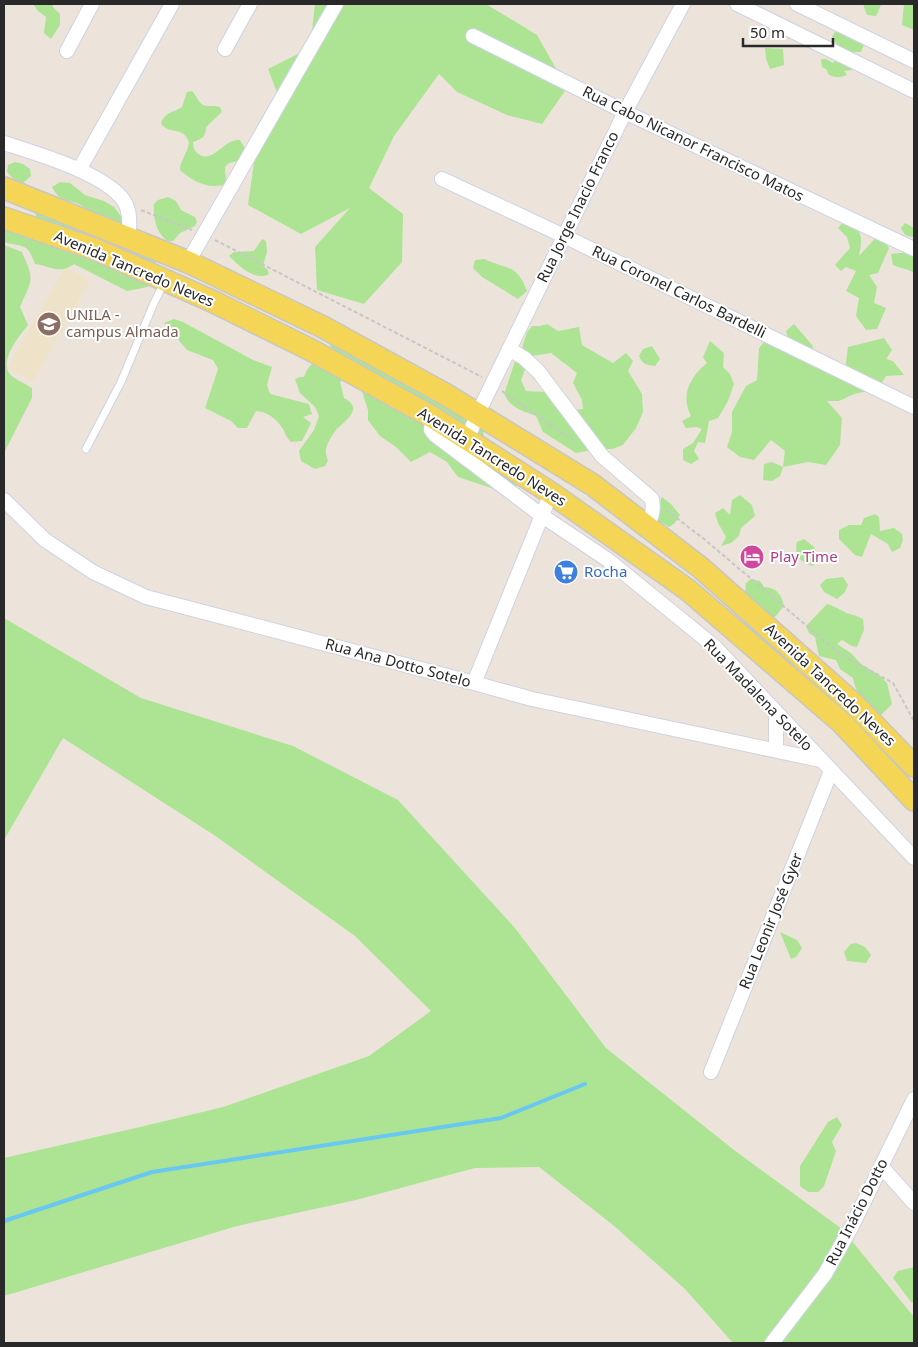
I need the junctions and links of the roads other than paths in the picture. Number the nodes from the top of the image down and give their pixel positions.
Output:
1 (92, 4) edge
2 (172, 4) edge
3 (250, 4) edge
4 (336, 4) edge
5 (683, 4) edge
6 (736, 4) edge
7 (797, 4) edge
8 (473, 36) dead end
9 (225, 49) dead end
10 (67, 51) dead end
11 (914, 61) edge
12 (914, 91) edge
13 (624, 112) junction
14 (4, 143) edge
15 (79, 170) junction
16 (442, 179) dead end
17 (4, 188) edge
18 (4, 218) edge
19 (564, 236) junction
20 (129, 238) junction
21 (914, 249) edge
22 (188, 262) junction
23 (166, 281) junction
24 (509, 349) junction
25 (914, 407) edge
26 (478, 413) junction
27 (432, 417) junction
28 (467, 440) junction
29 (86, 449) dead end
30 (551, 493) junction
31 (4, 500) edge
32 (541, 515) junction
33 (648, 527) junction
34 (615, 538) junction
35 (589, 547) junction
36 (474, 682) junction
37 (776, 712) junction
38 (890, 741) junction
39 (776, 750) junction
40 (914, 754) edge
41 (820, 760) junction
42 (914, 766) edge
43 (831, 771) junction
44 (914, 800) edge
45 (914, 858) edge
46 (712, 1072) dead end
47 (914, 1099) edge
48 (881, 1166) junction
49 (914, 1203) edge
50 (772, 1343) edge

1 - 10 street
2 - 15 street
3 - 9 street
4 - 22 street
5 - 13 street, Rua Jorge Inacio Franco
6 - 12 street
7 - 11 street
8 - 13 street, Rua Cabo Nicanor Francisco Matos
13 - 19 street, Rua Jorge Inacio Franco
13 - 21 street, Rua Cabo Nicanor Francisco Matos
14 - 15 street, Avenida Tancredo Neves
15 - 20 street, Avenida Tancredo Neves
16 - 19 street, Rua Coronel Carlos Bardelli
17 - 20 main road, Avenida Tancredo Neves
18 - 23 main road, Avenida Tancredo Neves
19 - 24 street, Rua Jorge Inacio Franco
19 - 25 street, Rua Coronel Carlos Bardelli
20 - 22 main road, Avenida Tancredo Neves
22 - 26 main road, Avenida Tancredo Neves
23 - 27 main road, Avenida Tancredo Neves
23 - 29 lane
24 - 26 street, Rua Jorge Inacio Franco
24 - 33 street
26 - 28 street, Rua Jorge Inacio Franco
26 - 33 main road, Avenida Tancredo Neves
27 - 28 main road, Avenida Tancredo Neves
27 - 32 street, Rua Madalena Sotelo
28 - 30 main road, Avenida Tancredo Neves
30 - 32 street
30 - 34 main road, Avenida Tancredo Neves
31 - 36 street, Rua Ana Dotto Sotelo
32 - 35 street, Rua Madalena Sotelo
32 - 36 street
33 - 38 main road, Avenida Tancredo Neves
34 - 35 street
34 - 44 main road, Avenida Tancredo Neves
35 - 37 street, Rua Madalena Sotelo
36 - 39 street, Rua Ana Dotto Sotelo
37 - 39 street
37 - 41 street, Rua Madalena Sotelo
38 - 40 main road
38 - 42 main road, Avenida Tancredo Neves
39 - 41 street, Rua Ana Dotto Sotelo
41 - 43 street, Rua Madalena Sotelo
43 - 45 street, Rua Madalena Sotelo
43 - 46 street, Rua Leonir José Gyer
47 - 48 street, Rua Inácio Dotto
48 - 49 street
48 - 50 street, Rua Inácio Dotto

